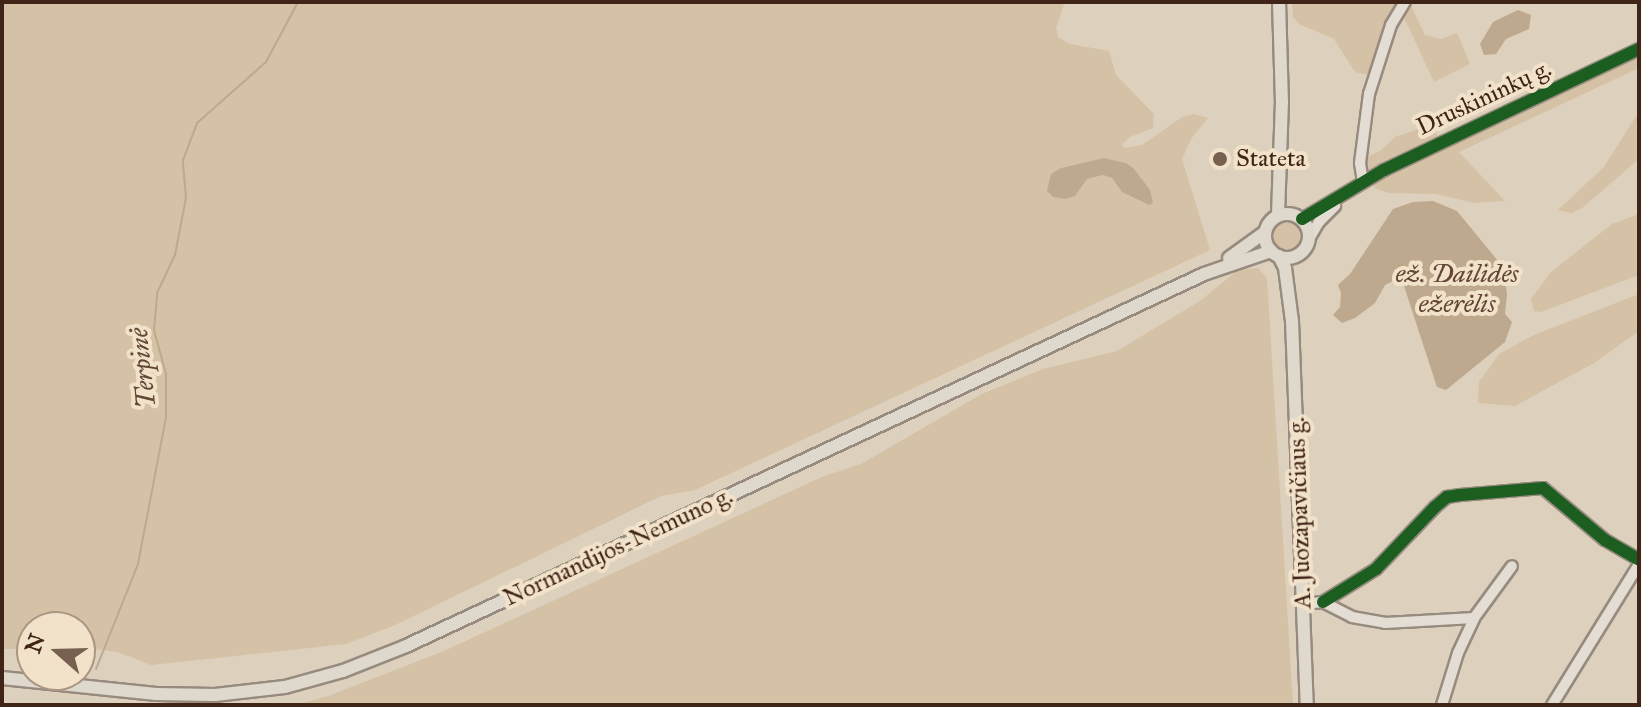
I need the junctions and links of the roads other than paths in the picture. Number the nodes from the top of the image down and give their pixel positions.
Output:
1 (1279, 2) edge
2 (1405, 2) edge
3 (1639, 49) edge
4 (1282, 103) junction
5 (1363, 182) junction
6 (1351, 191) junction
7 (1278, 215) junction
8 (1298, 217) junction
9 (1265, 232) junction
10 (1309, 239) junction
11 (1275, 254) junction
12 (1296, 256) junction
13 (1204, 274) junction
14 (1292, 321) junction
15 (1639, 562) edge
16 (1512, 566) dead end
17 (1323, 602) junction
18 (1304, 604) junction
19 (1474, 618) junction
20 (2, 678) edge
21 (156, 699) edge
22 (1307, 705) edge
23 (1442, 705) edge
24 (1552, 705) edge

1 - 4 main road
2 - 5 street
3 - 5 street, Druskininkų g.
4 - 7 main road
4 - 8 main road
5 - 6 street, Druskininkų g.
6 - 8 street
6 - 10 street
7 - 8 main road
7 - 9 main road
8 - 10 main road
9 - 11 main road
9 - 13 main road, Normandijos-Nemuno g.
10 - 12 main road
11 - 12 main road
11 - 13 main road, Normandijos-Nemuno g.
11 - 14 main road, A. Juozapavičiaus g.
12 - 14 main road, A. Juozapavičiaus g.
13 - 21 main road, Normandijos-Nemuno g.
14 - 18 main road, A. Juozapavičiaus g.
15 - 17 street
15 - 24 street
16 - 19 street
17 - 18 street
17 - 19 street
18 - 22 main road, A. Juozapavičiaus g.
19 - 23 street
20 - 21 main road, Normandijos-Nemuno g.

